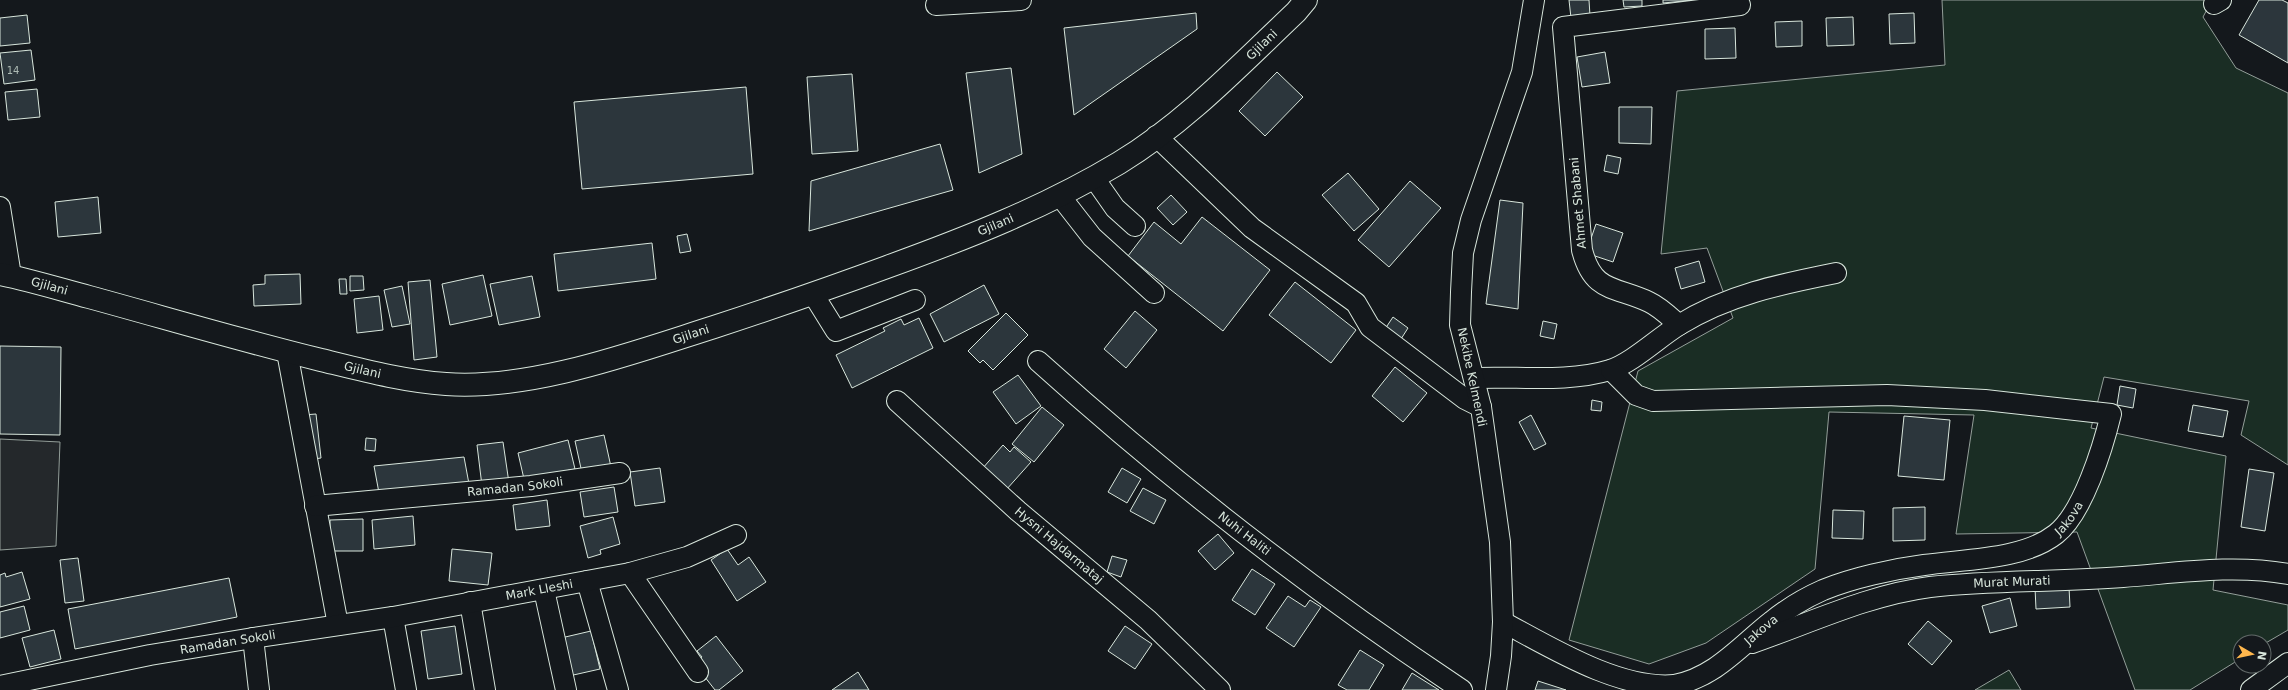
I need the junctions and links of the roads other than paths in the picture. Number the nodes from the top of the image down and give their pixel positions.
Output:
1 (1021, 0) edge
2 (1306, 0) edge
3 (1534, 0) edge
4 (1740, 5) dead end
5 (936, 6) dead end
6 (1156, 136) junction
7 (1094, 178) junction
8 (1060, 196) junction
9 (0, 207) edge
10 (1135, 226) dead end
11 (1836, 273) dead end
12 (6, 275) edge
13 (1154, 293) dead end
14 (813, 294) junction
15 (915, 300) dead end
16 (1679, 325) junction
17 (287, 352) junction
18 (1038, 361) dead end
19 (1611, 370) junction
20 (1474, 378) junction
21 (897, 401) dead end
22 (1480, 407) junction
23 (620, 473) dead end
24 (315, 506) junction
25 (736, 535) dead end
26 (630, 573) junction
27 (2288, 574) edge
28 (587, 581) junction
29 (544, 590) junction
30 (470, 602) junction
31 (393, 618) junction
32 (1503, 622) junction
33 (338, 625) junction
34 (253, 638) junction
35 (1744, 645) junction
36 (2288, 664) edge
37 (698, 672) dead end
38 (0, 686) edge
39 (1644, 687) edge
40 (260, 690) edge
41 (406, 690) edge
42 (485, 690) edge
43 (566, 690) edge
44 (618, 690) edge
45 (1220, 690) edge
46 (1462, 690) edge
47 (1496, 690) edge
48 (2251, 690) edge

1 - 5 street
2 - 6 main road, Gjilani
3 - 20 street, Nekibe Kelmendi
4 - 16 street, Ahmet Shabani
6 - 7 main road, Gjilani
6 - 22 street
7 - 8 main road, Gjilani
7 - 10 street
8 - 13 street
8 - 14 main road, Gjilani
9 - 12 street
11 - 16 street
12 - 17 main road, Gjilani
14 - 15 street
14 - 17 main road, Gjilani
16 - 19 street
17 - 24 street
18 - 46 street, Nuhi Haliti
19 - 20 street
19 - 35 street, Jakova
20 - 22 street, Nekibe Kelmendi
21 - 45 street, Hysni Hajdarmataj
22 - 32 street, Nekibe Kelmendi
23 - 24 street, Ramadan Sokoli
24 - 33 street
25 - 26 street, Mark Lleshi
26 - 28 street, Mark Lleshi
26 - 37 street
27 - 35 street, Murat Murati
28 - 29 street, Mark Lleshi
28 - 44 street
29 - 30 street, Mark Lleshi
29 - 43 street
30 - 31 street, Mark Lleshi
30 - 42 street
31 - 33 street, Mark Lleshi
31 - 41 street
32 - 39 street, Jakova
32 - 47 street, Nekibe Kelmendi
33 - 34 street, Ramadan Sokoli
34 - 38 street, Ramadan Sokoli
34 - 40 street
35 - 39 street, Jakova
36 - 48 street

